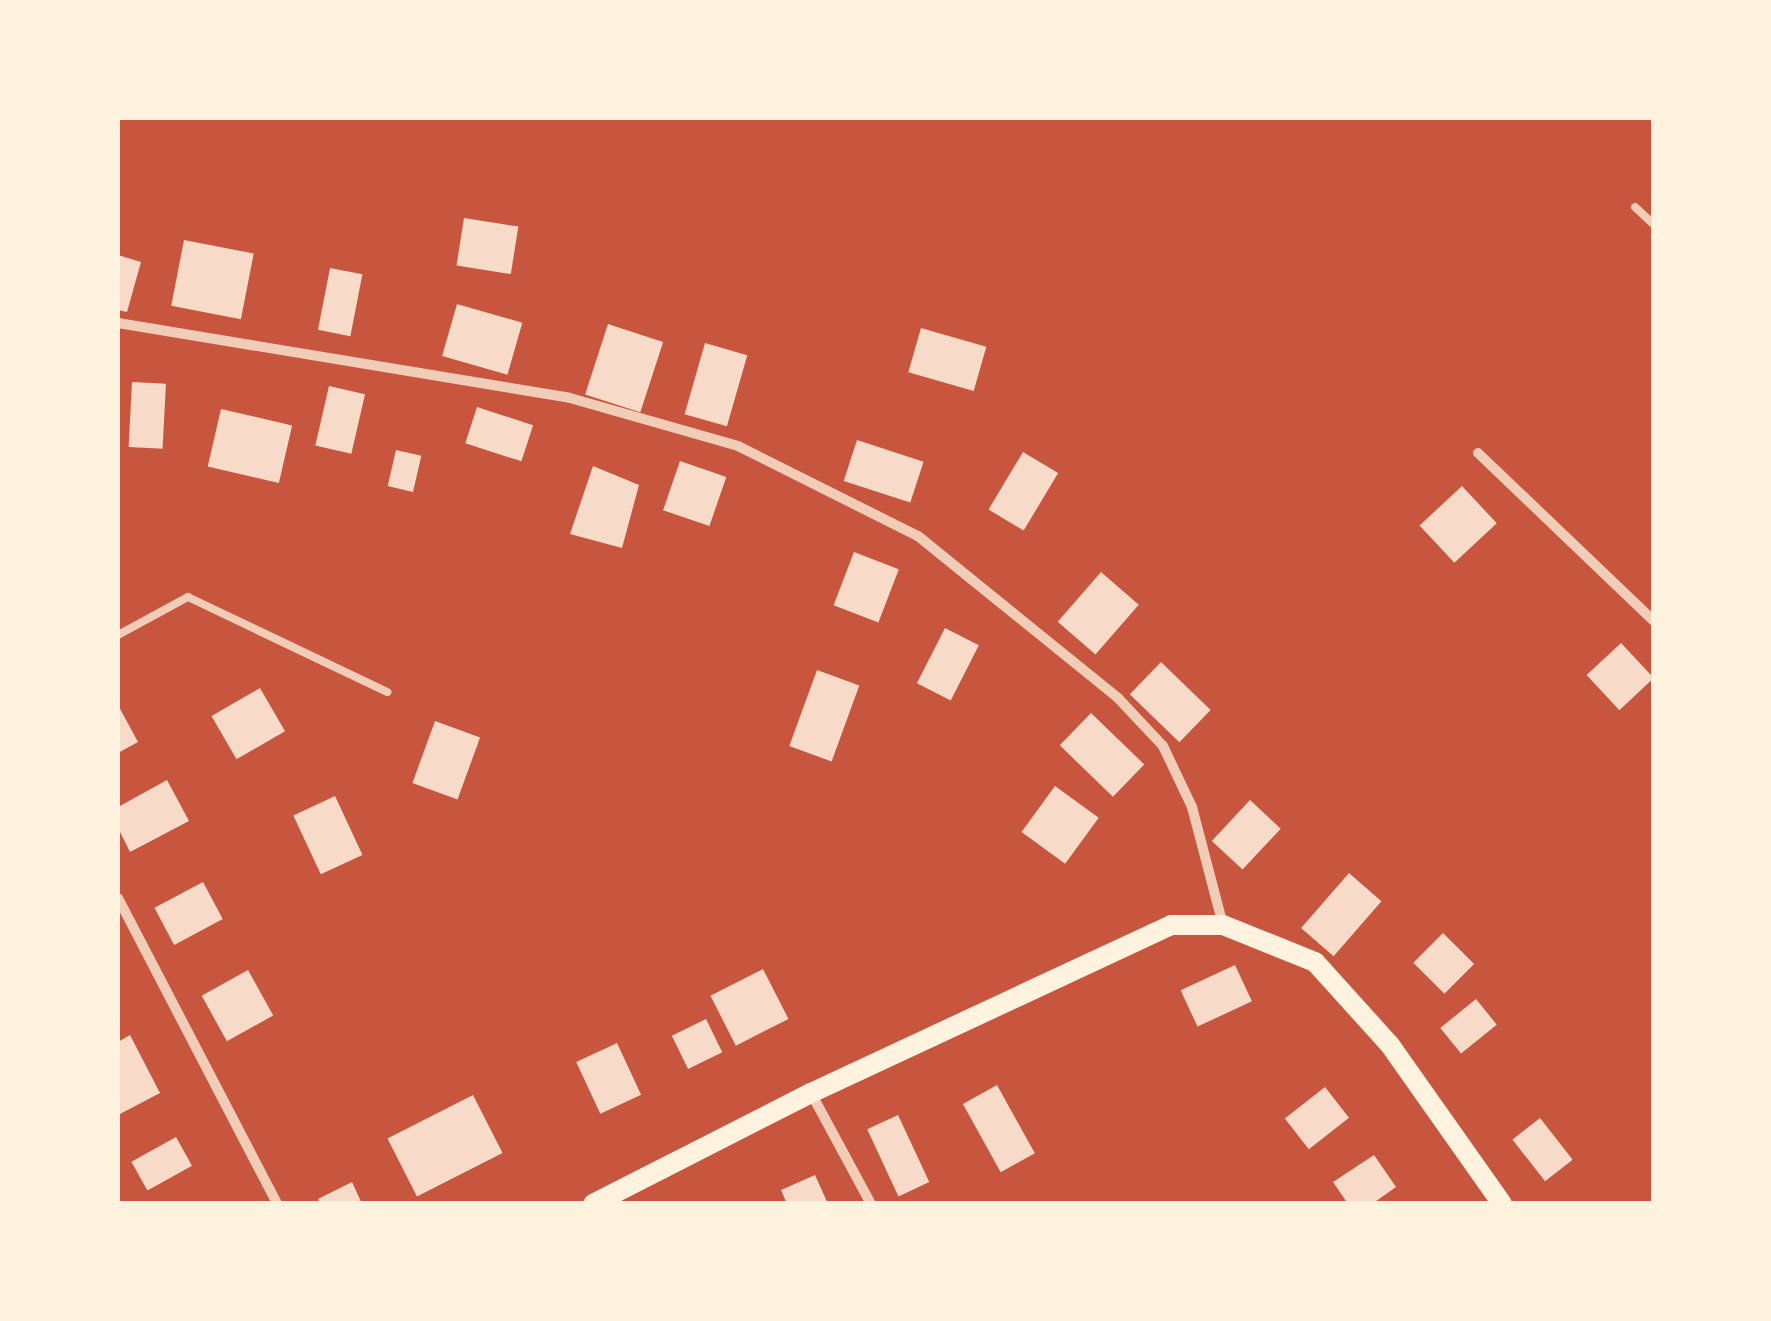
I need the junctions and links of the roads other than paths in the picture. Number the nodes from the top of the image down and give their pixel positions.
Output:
1 (1635, 207) dead end
2 (1654, 224) edge
3 (118, 322) edge
4 (1478, 452) dead end
5 (1654, 621) edge
6 (118, 635) edge
7 (387, 692) dead end
8 (118, 898) edge
9 (1223, 925) junction
10 (811, 1092) junction
11 (278, 1204) edge
12 (592, 1204) edge
13 (870, 1204) edge
14 (1502, 1204) edge

1 - 2 lane
3 - 9 street
4 - 5 street
6 - 7 lane
8 - 11 street
9 - 10 main road
9 - 14 main road
10 - 12 main road
10 - 13 street

